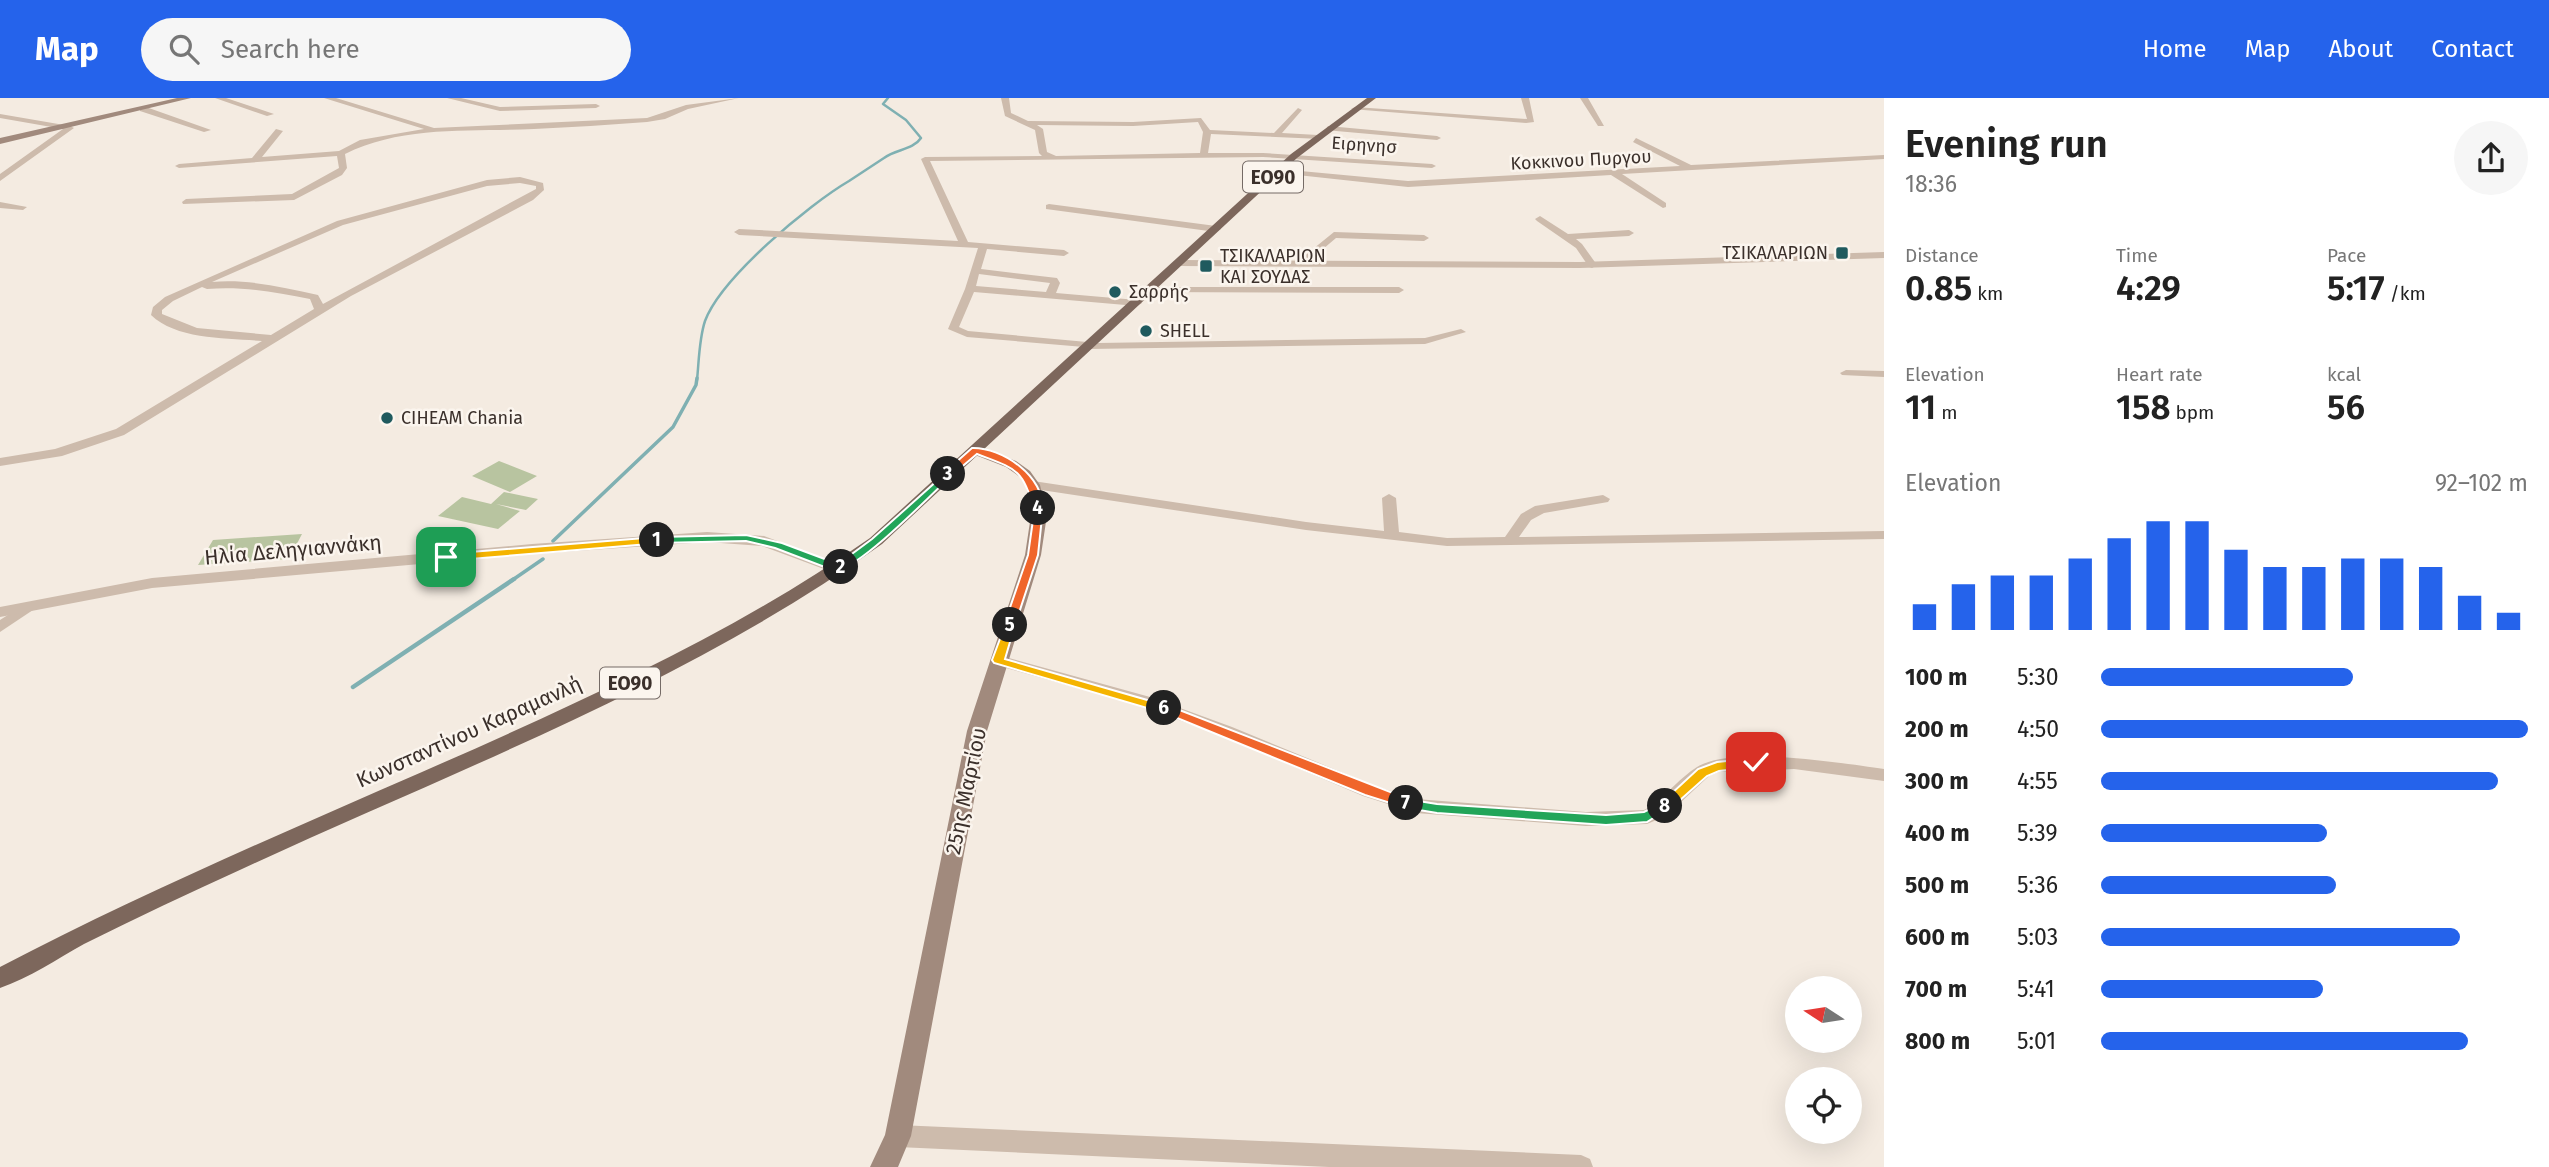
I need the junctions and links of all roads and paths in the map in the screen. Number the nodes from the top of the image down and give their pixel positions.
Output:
1 (187, 98) edge
2 (219, 98) edge
3 (328, 98) edge
4 (452, 98) edge
5 (493, 98) edge
6 (735, 98) edge
7 (747, 98) edge
8 (769, 98) edge
9 (1005, 98) edge
10 (1372, 98) edge
11 (1525, 98) edge
12 (1584, 98) edge
13 (470, 104) junction
14 (143, 109) junction
15 (1354, 109) junction
16 (1298, 110) dead end
17 (270, 114) dead end
18 (0, 116) edge
19 (1440, 116) junction
20 (1026, 123) junction
21 (1601, 124) dead end
22 (69, 125) junction
23 (558, 126) junction
24 (1328, 128) junction
25 (207, 130) dead end
26 (435, 130) junction
27 (279, 131) dead end
28 (1207, 132) junction
29 (1278, 133) junction
30 (1318, 137) junction
31 (1636, 140) dead end
32 (0, 141) edge
33 (1434, 152) junction
34 (341, 153) junction
35 (1204, 156) junction
36 (1294, 156) junction
37 (1884, 157) edge
38 (1055, 158) junction
39 (254, 161) junction
40 (179, 166) dead end
41 (1694, 170) junction
42 (1279, 171) junction
43 (1614, 173) junction
44 (0, 178) edge
45 (1429, 184) junction
46 (186, 201) dead end
47 (0, 205) edge
48 (1663, 205) dead end
49 (23, 207) dead end
50 (1049, 207) dead end
51 (1540, 219) dead end
52 (1216, 229) junction
53 (739, 232) dead end
54 (1629, 233) dead end
55 (1568, 237) junction
56 (1424, 238) dead end
57 (964, 244) junction
58 (983, 246) junction
59 (1064, 253) dead end
60 (1884, 255) edge
61 (1179, 263) junction
62 (1300, 264) junction
63 (1592, 265) junction
64 (240, 266) junction
65 (976, 271) junction
66 (246, 283) junction
67 (189, 289) junction
68 (971, 289) junction
69 (1399, 290) dead end
70 (347, 294) junction
71 (1050, 296) junction
72 (314, 297) junction
73 (1143, 297) junction
74 (320, 310) junction
75 (1461, 332) dead end
76 (275, 339) junction
77 (1091, 345) junction
78 (1846, 373) dead end
79 (1884, 374) edge
80 (975, 450) junction
81 (0, 462) edge
82 (1032, 485) junction
83 (1389, 498) dead end
84 (1603, 499) dead end
85 (1884, 535) edge
86 (1392, 537) junction
87 (1509, 541) junction
88 (838, 569) junction
89 (28, 607) junction
90 (0, 612) edge
91 (0, 626) edge
92 (998, 660) junction
93 (1884, 775) edge
94 (0, 978) edge
95 (898, 1136) junction
96 (884, 1167) edge
97 (1581, 1167) edge

1 - 14 main road
2 - 17 street
3 - 26 street
4 - 13 street
5 - 13 street
6 - 23 street
7 - 8 main road
9 - 20 street
10 - 15 main road, Κωνσταντίνου Καραμανλή / ΕΟ90
11 - 19 street
12 - 21 street
13 - 23 street
14 - 22 main road
14 - 25 street
15 - 19 street
15 - 24 main road, Κωνσταντίνου Καραμανλή / ΕΟ90
16 - 29 street
18 - 22 street
19 - 33 street
20 - 28 street
20 - 38 street
22 - 32 main road
22 - 44 street
23 - 26 street
24 - 30 main road, Κωνσταντίνου Καραμανλή / ΕΟ90
24 - 33 street
26 - 34 street
27 - 39 street
28 - 29 street
28 - 35 street
29 - 30 street
30 - 36 main road, Κωνσταντίνου Καραμανλή / ΕΟ90
31 - 41 street
33 - 36 street, Ειρηνησ
33 - 45 street
34 - 39 street
34 - 46 street
35 - 36 street, Ειρηνησ
35 - 38 street, Ειρηνησ
36 - 42 main road, Κωνσταντίνου Καραμανλή / ΕΟ90
37 - 41 street, Κοκκινου Πυργου
38 - 57 street, Ειρηνησ
39 - 40 street
41 - 43 street, Κοκκινου Πυργου
42 - 45 street, Κοκκινου Πυργου
42 - 52 main road, Κωνσταντίνου Καραμανλή / ΕΟ90
43 - 45 street, Κοκκινου Πυργου
43 - 48 street
47 - 49 street
50 - 52 street
51 - 55 street
52 - 61 main road, Κωνσταντίνου Καραμανλή / ΕΟ90
53 - 57 street
54 - 55 street
55 - 63 street
56 - 62 street
57 - 58 street
58 - 59 street
58 - 65 street
60 - 63 street
61 - 62 street
61 - 73 main road, Κωνσταντίνου Καραμανλή / ΕΟ90
62 - 63 street
64 - 66 street
64 - 67 street
64 - 70 street
65 - 68 street
65 - 71 street
66 - 67 street
66 - 72 street
67 - 76 street
68 - 71 street
68 - 77 street
69 - 73 street
70 - 72 street
70 - 74 street
71 - 73 street
72 - 74 street
73 - 77 main road, Κωνσταντίνου Καραμανλή / ΕΟ90
74 - 76 street
75 - 77 street
76 - 81 street
77 - 80 main road, Κωνσταντίνου Καραμανλή / ΕΟ90
78 - 79 street
80 - 82 main road
80 - 88 main road, Κωνσταντίνου Καραμανλή / ΕΟ90
82 - 86 street
82 - 92 main road, 25ης Μαρτίου
83 - 86 street
84 - 87 street
85 - 87 street
86 - 87 street
88 - 89 street, Ηλία Δεληγιαννάκη
88 - 94 main road, Κωνσταντίνου Καραμανλή / ΕΟ90
89 - 90 street, Ηλία Δεληγιαννάκη
89 - 91 street
92 - 93 street
92 - 95 main road, 25ης Μαρτίου
95 - 96 main road, 25ης Μαρτίου
95 - 97 street

